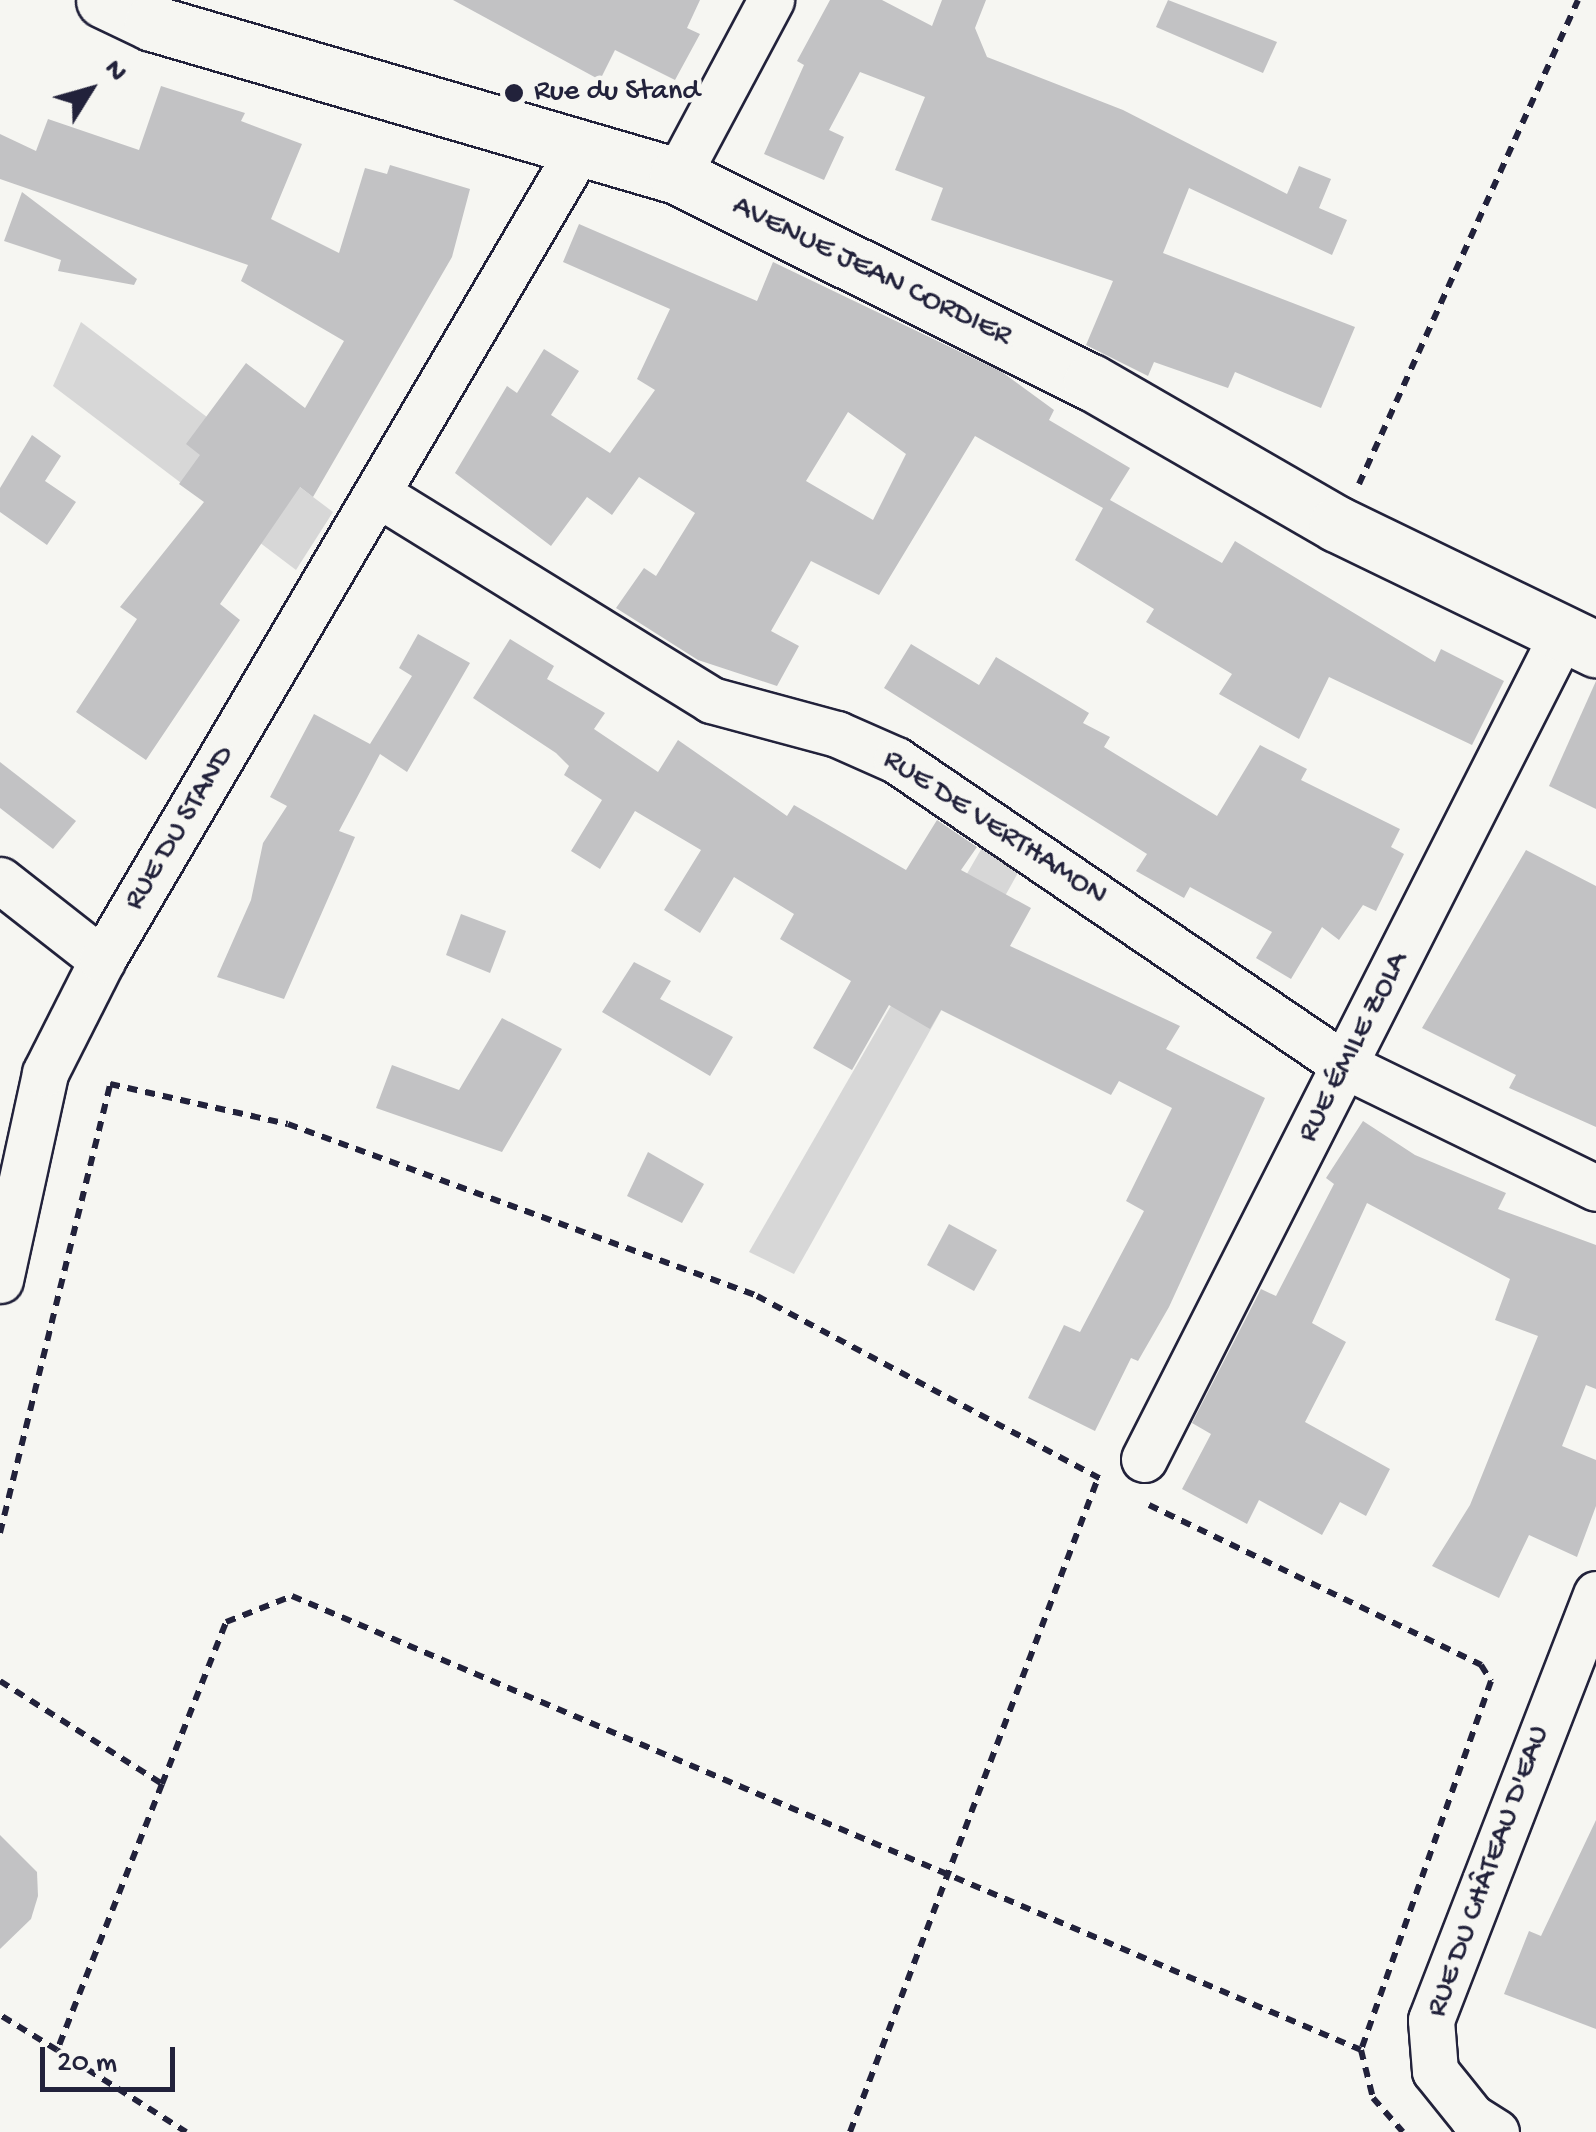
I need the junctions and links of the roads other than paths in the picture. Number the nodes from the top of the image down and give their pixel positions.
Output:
1 (771, 0) edge
2 (140, 8) edge
3 (581, 146) junction
4 (677, 176) junction
5 (380, 496) junction
6 (1579, 642) edge
7 (0, 880) edge
8 (102, 960) junction
9 (1346, 1066) junction
10 (1596, 1188) edge
11 (0, 1280) edge
12 (1130, 1480) road end
13 (1596, 1594) edge
14 (1496, 2132) edge

1 - 4 street
2 - 3 street, AVENUE JEAN CORDIER
3 - 4 street, AVENUE JEAN CORDIER
3 - 5 street, RUE DU STAND
4 - 6 street, AVENUE JEAN CORDIER
5 - 8 street, RUE DU STAND
5 - 9 street, RUE DE VERTHAMON
6 - 9 street, RUE ÉMILE ZOLA
7 - 8 street
8 - 11 street, RUE DU STAND
9 - 10 street, RUE DE VERTHAMON
9 - 12 street, RUE ÉMILE ZOLA
13 - 14 street, RUE DU CHÂTEAU D'EAU

